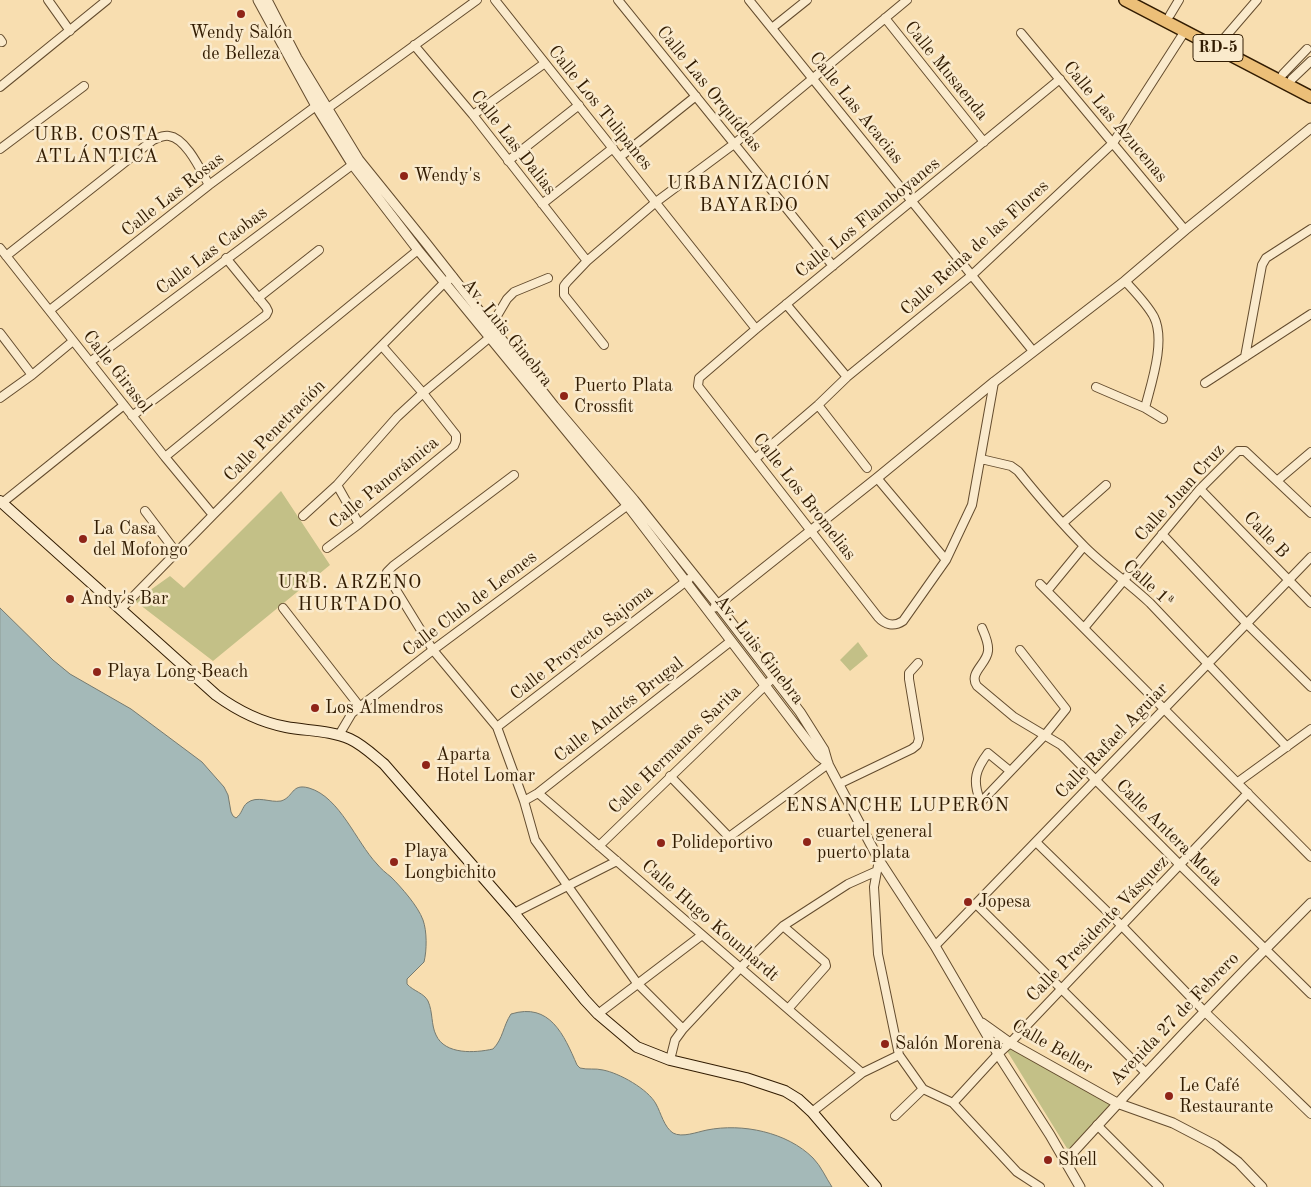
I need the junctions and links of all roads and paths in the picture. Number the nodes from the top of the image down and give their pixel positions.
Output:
1 (48, 0) edge
2 (107, 0) edge
3 (258, 0) edge
4 (267, 0) edge
5 (477, 0) edge
6 (495, 0) edge
7 (618, 0) edge
8 (749, 0) edge
9 (806, 0) edge
10 (907, 0) edge
11 (1125, 0) edge
12 (1141, 0) edge
13 (1179, 0) edge
14 (1257, 0) edge
15 (1170, 15) junction
16 (885, 18) junction
17 (772, 28) junction
18 (70, 31) junction
19 (1185, 31) junction
20 (1022, 33) dead end
21 (1220, 43) junction
22 (414, 45) junction
23 (1307, 49) dead end
24 (1311, 61) edge
25 (545, 63) junction
26 (1288, 76) junction
27 (813, 79) junction
28 (1060, 79) junction
29 (84, 86) dead end
30 (0, 87) edge
31 (1311, 89) edge
32 (696, 96) junction
33 (1311, 97) edge
34 (579, 106) junction
35 (329, 108) junction
36 (318, 110) junction
37 (473, 115) junction
38 (1311, 128) edge
39 (984, 142) junction
40 (1113, 143) junction
41 (734, 144) junction
42 (613, 148) junction
43 (0, 149) edge
44 (620, 157) junction
45 (508, 160) junction
46 (355, 162) junction
47 (209, 185) junction
48 (912, 201) junction
49 (656, 202) junction
50 (542, 204) junction
51 (1311, 229) edge
52 (1186, 230) junction
53 (0, 248) edge
54 (319, 250) dead end
55 (418, 250) junction
56 (6, 256) junction
57 (226, 258) junction
58 (587, 260) junction
59 (833, 266) junction
60 (972, 275) junction
61 (453, 277) junction
62 (548, 278) dead end
63 (1125, 281) junction
64 (445, 282) junction
65 (258, 298) junction
66 (786, 304) junction
67 (50, 310) junction
68 (1311, 314) edge
69 (491, 326) junction
70 (756, 328) junction
71 (0, 333) edge
72 (489, 338) junction
73 (73, 341) junction
74 (7, 343) junction
75 (604, 345) dead end
76 (382, 346) junction
77 (0, 348) edge
78 (1033, 351) junction
79 (1245, 357) junction
80 (90, 362) junction
81 (32, 375) junction
82 (847, 377) junction
83 (698, 382) joint
84 (994, 382) junction
85 (1205, 383) dead end
86 (1096, 387) dead end
87 (423, 393) junction
88 (0, 398) edge
89 (124, 405) junction
90 (818, 405) junction
91 (1145, 408) junction
92 (132, 416) junction
93 (1163, 419) dead end
94 (1311, 452) edge
95 (165, 457) junction
96 (755, 459) junction
97 (981, 459) junction
98 (867, 468) dead end
99 (514, 475) dead end
100 (877, 478) junction
101 (1278, 480) junction
102 (337, 485) junction
103 (1106, 485) dead end
104 (1200, 489) junction
105 (1, 502) edge
106 (631, 503) junction
107 (145, 511) dead end
108 (1311, 513) edge
109 (213, 514) junction
110 (303, 516) dead end
111 (1063, 523) junction
112 (359, 524) junction
113 (812, 530) junction
114 (1162, 534) junction
115 (1084, 546) junction
116 (327, 548) dead end
117 (176, 552) junction
118 (1311, 557) edge
119 (946, 560) junction
120 (694, 576) junction
121 (1289, 580) junction
122 (1123, 581) junction
123 (685, 582) junction
124 (1040, 584) dead end
125 (1047, 591) junction
126 (1311, 603) edge
127 (718, 605) junction
128 (283, 608) dead end
129 (121, 609) junction
130 (709, 611) junction
131 (1247, 624) junction
132 (982, 628) dead end
133 (1084, 628) junction
134 (731, 641) junction
135 (433, 650) junction
136 (1020, 650) dead end
137 (918, 663) dead end
138 (1207, 665) junction
139 (774, 677) junction
140 (765, 684) junction
141 (1311, 687) edge
142 (360, 707) junction
143 (1165, 709) junction
144 (497, 727) junction
145 (1311, 729) edge
146 (339, 735) junction
147 (1045, 735) junction
148 (1287, 747) junction
149 (828, 764) junction
150 (1010, 771) junction
151 (670, 776) junction
152 (1095, 781) junction
153 (1238, 782) junction
154 (839, 784) junction
155 (538, 793) junction
156 (1248, 793) junction
157 (524, 801) junction
158 (1036, 842) junction
159 (598, 846) junction
160 (1311, 857) edge
161 (880, 860) junction
162 (617, 861) junction
163 (1180, 865) junction
164 (877, 871) junction
165 (568, 886) junction
166 (1311, 903) edge
167 (976, 904) junction
168 (514, 913) junction
169 (783, 926) junction
170 (1122, 926) junction
171 (702, 934) junction
172 (935, 946) junction
173 (1265, 949) junction
174 (741, 967) junction
175 (637, 983) junction
176 (1062, 989) junction
177 (1311, 994) edge
178 (788, 1009) junction
179 (1204, 1011) junction
180 (598, 1014) junction
181 (980, 1022) junction
182 (683, 1029) junction
183 (1010, 1043) junction
184 (998, 1054) junction
185 (899, 1055) junction
186 (670, 1060) junction
187 (862, 1073) junction
188 (1146, 1073) junction
189 (923, 1089) junction
190 (953, 1103) junction
191 (1117, 1103) junction
192 (812, 1112) junction
193 (1311, 1114) edge
194 (895, 1116) dead end
195 (1097, 1125) junction
196 (1065, 1161) junction
197 (876, 1187) edge
198 (1040, 1187) edge
199 (1080, 1187) edge
200 (1159, 1187) edge
201 (1262, 1187) edge

1 - 18 street
2 - 18 street
3 - 36 street, Av. Luis Ginebra
4 - 35 street, Av. Luis Ginebra
5 - 22 street, Calle Las Rosas
6 - 25 street, Calle Los Tulipanes
7 - 32 street, Calle Las Orquídeas
8 - 17 street, Calle Las Acacias
9 - 17 street
10 - 16 street
11 - 19 main road, RD-5
12 - 15 main road, RD-5
13 - 15 street
14 - 21 street
15 - 21 main road, RD-5
16 - 27 street
16 - 39 street, Calle Musaenda
17 - 27 street, Calle Las Acacias
18 - 30 street
19 - 33 main road, RD-5
19 - 40 street, Calle Reina de las Flores
20 - 28 street, Calle Las Azucenas
21 - 26 main road, RD-5
22 - 35 street, Calle Las Rosas
22 - 37 street, Calle Las Dalias
23 - 26 street
24 - 26 street
25 - 34 street, Calle Los Tulipanes
25 - 37 street
26 - 31 main road, RD-5
27 - 41 street
27 - 48 street, Calle Las Acacias
28 - 39 street, Calle Los Flamboyanes
28 - 40 street, Calle Las Azucenas
29 - 43 street
32 - 41 street, Calle Las Orquídeas
32 - 44 street
34 - 42 street, Calle Los Tulipanes
34 - 45 street
35 - 36 street, Calle Las Rosas
35 - 46 street, Av. Luis Ginebra
36 - 46 street, Av. Luis Ginebra
36 - 47 street, Calle Las Rosas
37 - 45 street, Calle Las Dalias
38 - 52 street
39 - 48 street, Calle Los Flamboyanes
40 - 52 street, Calle Las Azucenas
40 - 60 street, Calle Reina de las Flores
41 - 49 street
41 - 59 street, Calle Las Orquídeas
42 - 44 street, Calle Los Tulipanes
42 - 50 street
44 - 49 street, Calle Los Tulipanes
45 - 50 street, Calle Las Dalias
46 - 55 street, Av. Luis Ginebra
46 - 57 street, Calle Las Caobas
46 - 61 street, Av. Luis Ginebra
47 - 56 street
47 - 67 street, Calle Las Rosas
48 - 59 street, Calle Los Flamboyanes
48 - 60 street, Calle Las Acacias
49 - 58 street
49 - 70 street, Calle Los Tulipanes
50 - 58 street, Calle Las Dalias
51 - 79 street
52 - 63 street
53 - 56 street, Calle Girasol
54 - 65 street
55 - 64 street, Av. Luis Ginebra
55 - 95 street
56 - 67 street, Calle Girasol
57 - 65 street
57 - 80 street, Calle Las Caobas
58 - 75 street
59 - 66 street, Calle Los Flamboyanes
60 - 78 street, Calle Las Acacias
60 - 82 street, Calle Reina de las Flores
61 - 64 street, Calle Penetración
61 - 69 street, Av. Luis Ginebra
62 - 69 street
63 - 78 street
63 - 91 street
64 - 72 street, Av. Luis Ginebra
64 - 76 street, Calle Penetración
65 - 92 street
66 - 70 street, Calle Los Flamboyanes
66 - 82 street
67 - 73 street, Calle Girasol
68 - 79 street
69 - 106 street, Av. Luis Ginebra
70 - 83 street, Calle Los Flamboyanes
71 - 74 street
72 - 87 street
72 - 106 street, Av. Luis Ginebra
73 - 80 street, Calle Girasol
73 - 81 street
74 - 77 street
74 - 81 street
76 - 87 street, Calle Panorámica
76 - 109 street, Calle Penetración
78 - 84 street
79 - 85 street
80 - 89 street, Calle Girasol
81 - 88 street
82 - 90 street, Calle Reina de las Flores
83 - 96 street, Calle Los Bromelias
84 - 97 street
84 - 100 street
86 - 91 street
87 - 102 street
87 - 112 street, Calle Panorámica
89 - 92 street, Calle Girasol
89 - 105 street
90 - 96 street, Calle Reina de las Flores
90 - 98 street
91 - 93 street
92 - 95 street, Calle Girasol
94 - 101 street
95 - 109 street, Calle Girasol
96 - 113 street, Calle Los Bromelias
97 - 111 street, Calle 1ª
97 - 119 street
99 - 135 street
100 - 113 street
100 - 119 street
101 - 104 street, Calle Juan Cruz
101 - 108 street
102 - 110 street
102 - 112 street
103 - 111 street
104 - 114 street, Calle Juan Cruz
104 - 121 street, Calle B
105 - 129 main road
106 - 120 street, Av. Luis Ginebra
106 - 123 street, Av. Luis Ginebra
106 - 135 street, Calle Club de Leones
107 - 117 street
109 - 117 street, Calle Penetración
111 - 115 street, Calle 1ª
112 - 116 street, Calle Panorámica
113 - 119 street, Calle Los Bromelias
113 - 127 street
114 - 122 street, Calle Juan Cruz
114 - 131 street
115 - 122 street, Calle 1ª
115 - 125 street
117 - 129 street, Calle Penetración
118 - 121 street, Calle Rafael Aguiar
120 - 123 street, Calle Proyecto Sajoma
120 - 127 street, Av. Luis Ginebra
121 - 126 street, Calle B
121 - 131 street, Calle Rafael Aguiar
122 - 133 street, Calle Juan Cruz
122 - 138 street, Calle 1ª
123 - 130 street, Av. Luis Ginebra
123 - 144 street, Calle Proyecto Sajoma
124 - 125 street
125 - 133 street
127 - 130 street
127 - 139 street, Av. Luis Ginebra
128 - 142 street
129 - 146 main road
130 - 134 street, Av. Luis Ginebra
131 - 138 street, Calle Rafael Aguiar
131 - 141 street
132 - 147 street, Calle Antera Mota
133 - 143 street
134 - 140 street, Av. Luis Ginebra
134 - 155 street, Calle Andrés Brugal
135 - 142 street, Calle Club de Leones
135 - 144 street
136 - 147 street
137 - 154 street
138 - 143 street, Calle Rafael Aguiar
138 - 148 street, Calle 1ª
139 - 140 street, Calle Hermanos Sarita
139 - 149 street, Av. Luis Ginebra
140 - 149 street, Av. Luis Ginebra
140 - 151 street, Calle Hermanos Sarita
142 - 146 street, Calle Club de Leones
143 - 152 street, Calle Rafael Aguiar
143 - 153 street
144 - 157 street
145 - 148 street
146 - 168 main road
147 - 150 street
147 - 152 street, Calle Antera Mota
148 - 153 street
149 - 151 street
149 - 154 street, Av. Luis Ginebra
150 - 150 street
151 - 159 street, Calle Hermanos Sarita
152 - 158 street, Calle Rafael Aguiar
152 - 163 street, Calle Antera Mota
153 - 156 street
154 - 161 street, Av. Luis Ginebra
155 - 157 street, Calle Andrés Brugal
155 - 159 street, Calle Hugo Kounhardt
156 - 160 street
156 - 163 street, Calle Presidente Vásquez
157 - 165 street
158 - 167 street, Calle Rafael Aguiar
158 - 170 street
159 - 162 street, Calle Hugo Kounhardt
161 - 164 street
161 - 172 street, Av. Luis Ginebra
162 - 165 street
162 - 171 street, Calle Hugo Kounhardt
163 - 170 street, Calle Presidente Vásquez
163 - 173 street, Calle Antera Mota
164 - 169 street
164 - 185 street
165 - 168 street
165 - 175 street
166 - 173 street, Avenida 27 de Febrero
167 - 172 street, Calle Rafael Aguiar
167 - 176 street
168 - 180 main road
169 - 174 street
169 - 178 street
170 - 176 street, Calle Presidente Vásquez
170 - 179 street
171 - 174 street, Calle Hugo Kounhardt
171 - 175 street
172 - 181 street, Av. Luis Ginebra
173 - 177 street, Calle Antera Mota
173 - 179 street, Avenida 27 de Febrero
174 - 178 street, Calle Hugo Kounhardt
174 - 182 street
175 - 180 street
175 - 182 street
176 - 183 street, Calle Presidente Vásquez
176 - 188 street
178 - 187 street, Calle Hugo Kounhardt
179 - 188 street, Avenida 27 de Febrero
179 - 193 street
180 - 186 main road
181 - 183 street, Calle Beller
181 - 184 street, Av. Luis Ginebra
182 - 186 street
183 - 184 street, Calle Presidente Vásquez
183 - 191 street, Calle Beller
184 - 190 street
184 - 196 street, Av. Luis Ginebra
185 - 187 street
185 - 189 street
186 - 192 main road
187 - 192 street
188 - 191 street, Avenida 27 de Febrero
189 - 190 street
189 - 194 street
190 - 198 street
191 - 195 street, Avenida 27 de Febrero
191 - 201 street, Calle Beller
192 - 197 main road
195 - 196 street, Avenida 27 de Febrero
195 - 200 street
196 - 199 street, Av. Luis Ginebra

